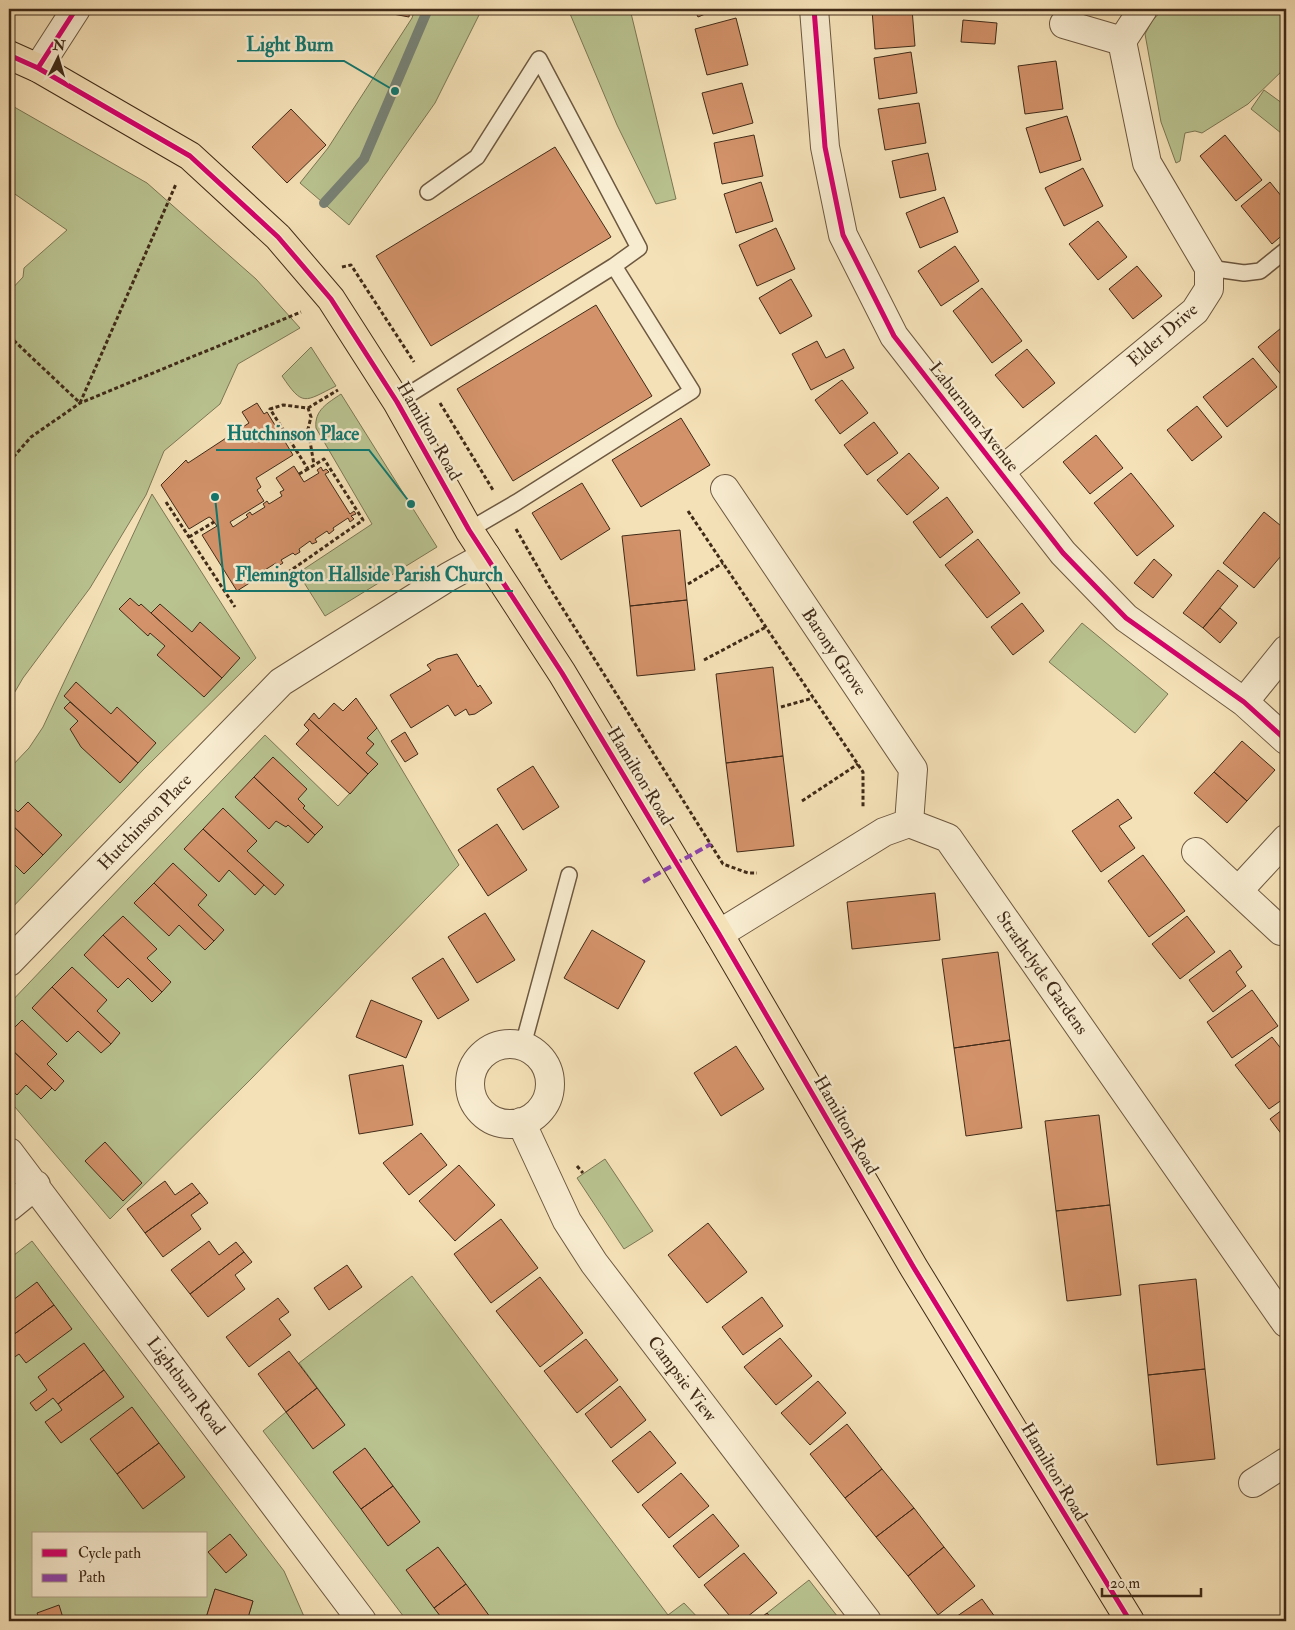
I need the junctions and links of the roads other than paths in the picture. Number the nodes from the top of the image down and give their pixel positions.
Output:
1 (76, 9) edge
2 (814, 9) edge
3 (1143, 9) edge
4 (1064, 24) dead end
5 (1122, 41) junction
6 (9, 54) edge
7 (38, 68) junction
8 (428, 192) dead end
9 (1286, 250) edge
10 (614, 266) junction
11 (1210, 268) junction
12 (398, 402) junction
13 (1000, 472) junction
14 (726, 489) dead end
15 (469, 530) junction
16 (486, 556) junction
17 (1286, 650) edge
18 (1244, 702) junction
19 (1286, 740) edge
20 (909, 824) junction
21 (1286, 839) edge
22 (1196, 852) dead end
23 (569, 875) dead end
24 (1238, 891) junction
25 (1281, 931) dead end
26 (719, 934) junction
27 (9, 962) edge
28 (523, 1045) junction
29 (521, 1122) junction
30 (9, 1152) edge
31 (36, 1185) junction
32 (9, 1207) edge
33 (1286, 1323) edge
34 (1286, 1462) edge
35 (1253, 1483) dead end
36 (362, 1621) edge
37 (867, 1621) edge
38 (1130, 1621) edge

1 - 7 street
2 - 13 street, Laburnum Avenue
3 - 5 street
4 - 5 street
5 - 11 street
6 - 7 main road, Hamilton Road
7 - 12 main road, Hamilton Road
8 - 10 lane
9 - 11 lane
10 - 12 lane
10 - 15 lane
11 - 13 street, Elder Drive
12 - 15 main road, Hamilton Road
13 - 18 street, Laburnum Avenue
14 - 20 street, Barony Grove
15 - 16 main road, Hamilton Road
16 - 26 main road, Hamilton Road
16 - 27 street, Hutchinson Place
17 - 18 street
18 - 19 street, Laburnum Avenue
20 - 26 street
20 - 33 street, Strathclyde Gardens
21 - 24 street
22 - 24 street
23 - 28 lane
24 - 25 street
26 - 38 main road, Hamilton Road
28 - 29 street
28 - 29 street
29 - 37 street, Campsie View
30 - 31 street, Lightburn Road
31 - 32 street
31 - 36 street, Lightburn Road
34 - 35 street

